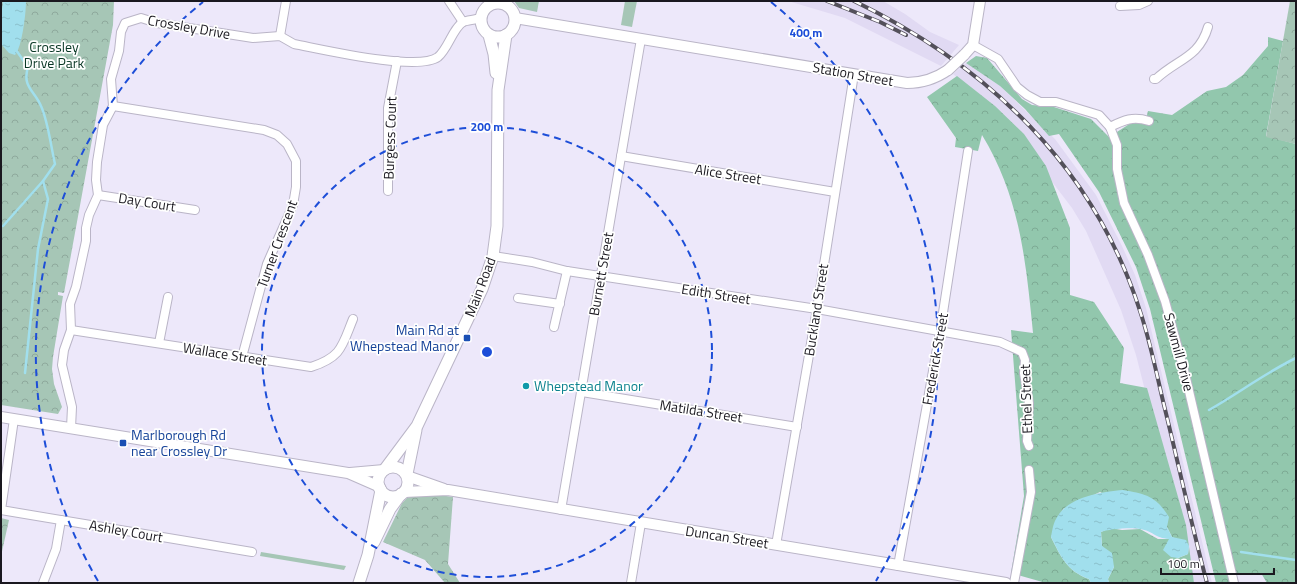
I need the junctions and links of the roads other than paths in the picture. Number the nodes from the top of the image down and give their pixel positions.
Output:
1 (286, 1) edge
2 (449, 1) edge
3 (980, 1) edge
4 (1148, 1) edge
5 (490, 3) edge
6 (506, 3) edge
7 (1120, 6) dead end
8 (480, 18) junction
9 (515, 18) junction
10 (463, 22) junction
11 (1208, 27) dead end
12 (489, 35) junction
13 (506, 35) junction
14 (280, 36) junction
15 (641, 39) junction
16 (973, 44) junction
17 (397, 61) junction
18 (854, 74) junction
19 (1154, 79) dead end
20 (498, 90) junction
21 (113, 106) junction
22 (1149, 121) dead end
23 (1110, 127) junction
24 (968, 151) dead end
25 (621, 156) junction
26 (388, 191) dead end
27 (835, 192) junction
28 (98, 195) junction
29 (195, 210) dead end
30 (493, 256) junction
31 (567, 271) junction
32 (601, 276) junction
33 (168, 297) dead end
34 (518, 298) dead end
35 (560, 304) junction
36 (817, 310) junction
37 (353, 319) dead end
38 (554, 327) dead end
39 (71, 330) junction
40 (940, 332) junction
41 (159, 344) junction
42 (242, 357) junction
43 (582, 392) junction
44 (1, 417) edge
45 (14, 419) junction
46 (417, 426) junction
47 (797, 427) junction
48 (71, 428) junction
49 (1029, 446) dead end
50 (384, 470) junction
51 (1029, 470) dead end
52 (348, 474) junction
53 (407, 475) junction
54 (380, 488) junction
55 (448, 490) junction
56 (402, 493) junction
57 (1, 510) edge
58 (561, 510) junction
59 (61, 520) junction
60 (642, 523) junction
61 (776, 545) junction
62 (252, 552) dead end
63 (368, 555) junction
64 (898, 566) junction
65 (975, 580) edge
66 (42, 583) edge
67 (359, 583) edge
68 (631, 583) edge
69 (1006, 583) edge
70 (1014, 583) edge
71 (1234, 583) edge

1 - 14 street
2 - 10 street
3 - 16 street
4 - 7 street
5 - 6 main road
5 - 8 main road
6 - 9 main road
8 - 10 street
8 - 12 main road, Main Road
9 - 13 main road, Main Road
9 - 15 street, Station Street
10 - 17 street
11 - 19 street
12 - 13 main road
12 - 20 main road, Main Road
13 - 20 main road, Main Road
14 - 17 street
14 - 21 street, Crossley Drive
15 - 18 street, Station Street
15 - 25 street, Burnett Street
16 - 18 street, Station Street, bridge
16 - 23 street
17 - 26 street, Burgess Court
18 - 27 street, Buckland Street
20 - 30 main road, Main Road
21 - 28 street
21 - 42 street, Turner Crescent
22 - 23 street
23 - 71 street, Sawmill Drive
24 - 40 street, Frederick Street
25 - 27 street, Alice Street
25 - 32 street, Burnett Street
27 - 36 street, Buckland Street
28 - 29 street, Day Court
28 - 39 street
30 - 31 street, Edith Street
30 - 46 main road, Main Road
31 - 32 street, Edith Street
31 - 35 street
32 - 36 street, Edith Street
32 - 43 street, Burnett Street
33 - 41 street
34 - 35 street
35 - 38 street
36 - 40 street, Edith Street
36 - 47 street, Buckland Street
37 - 42 street, Wallace Street
39 - 41 street, Wallace Street
39 - 48 street
40 - 49 street, Ethel Street
40 - 64 street, Frederick Street
41 - 42 street, Wallace Street
43 - 47 street, Matilda Street
43 - 58 street, Burnett Street
44 - 45 street
45 - 48 street
45 - 57 street
46 - 50 main road, Main Road
46 - 53 main road, Main Road
47 - 61 street, Buckland Street
48 - 52 street
50 - 52 street
50 - 53 main road
50 - 54 main road
51 - 70 street
52 - 54 street
53 - 55 street, Duncan Street
53 - 56 main road
54 - 56 main road
54 - 63 main road
55 - 56 street, Duncan Street
55 - 58 street, Duncan Street
56 - 63 main road
57 - 59 street, Ashley Court
58 - 60 street, Duncan Street
59 - 62 street, Ashley Court
59 - 66 street
60 - 61 street, Duncan Street
60 - 68 street
61 - 64 street, Duncan Street
63 - 67 main road
64 - 65 street, Duncan Street
65 - 69 street, Duncan Street

